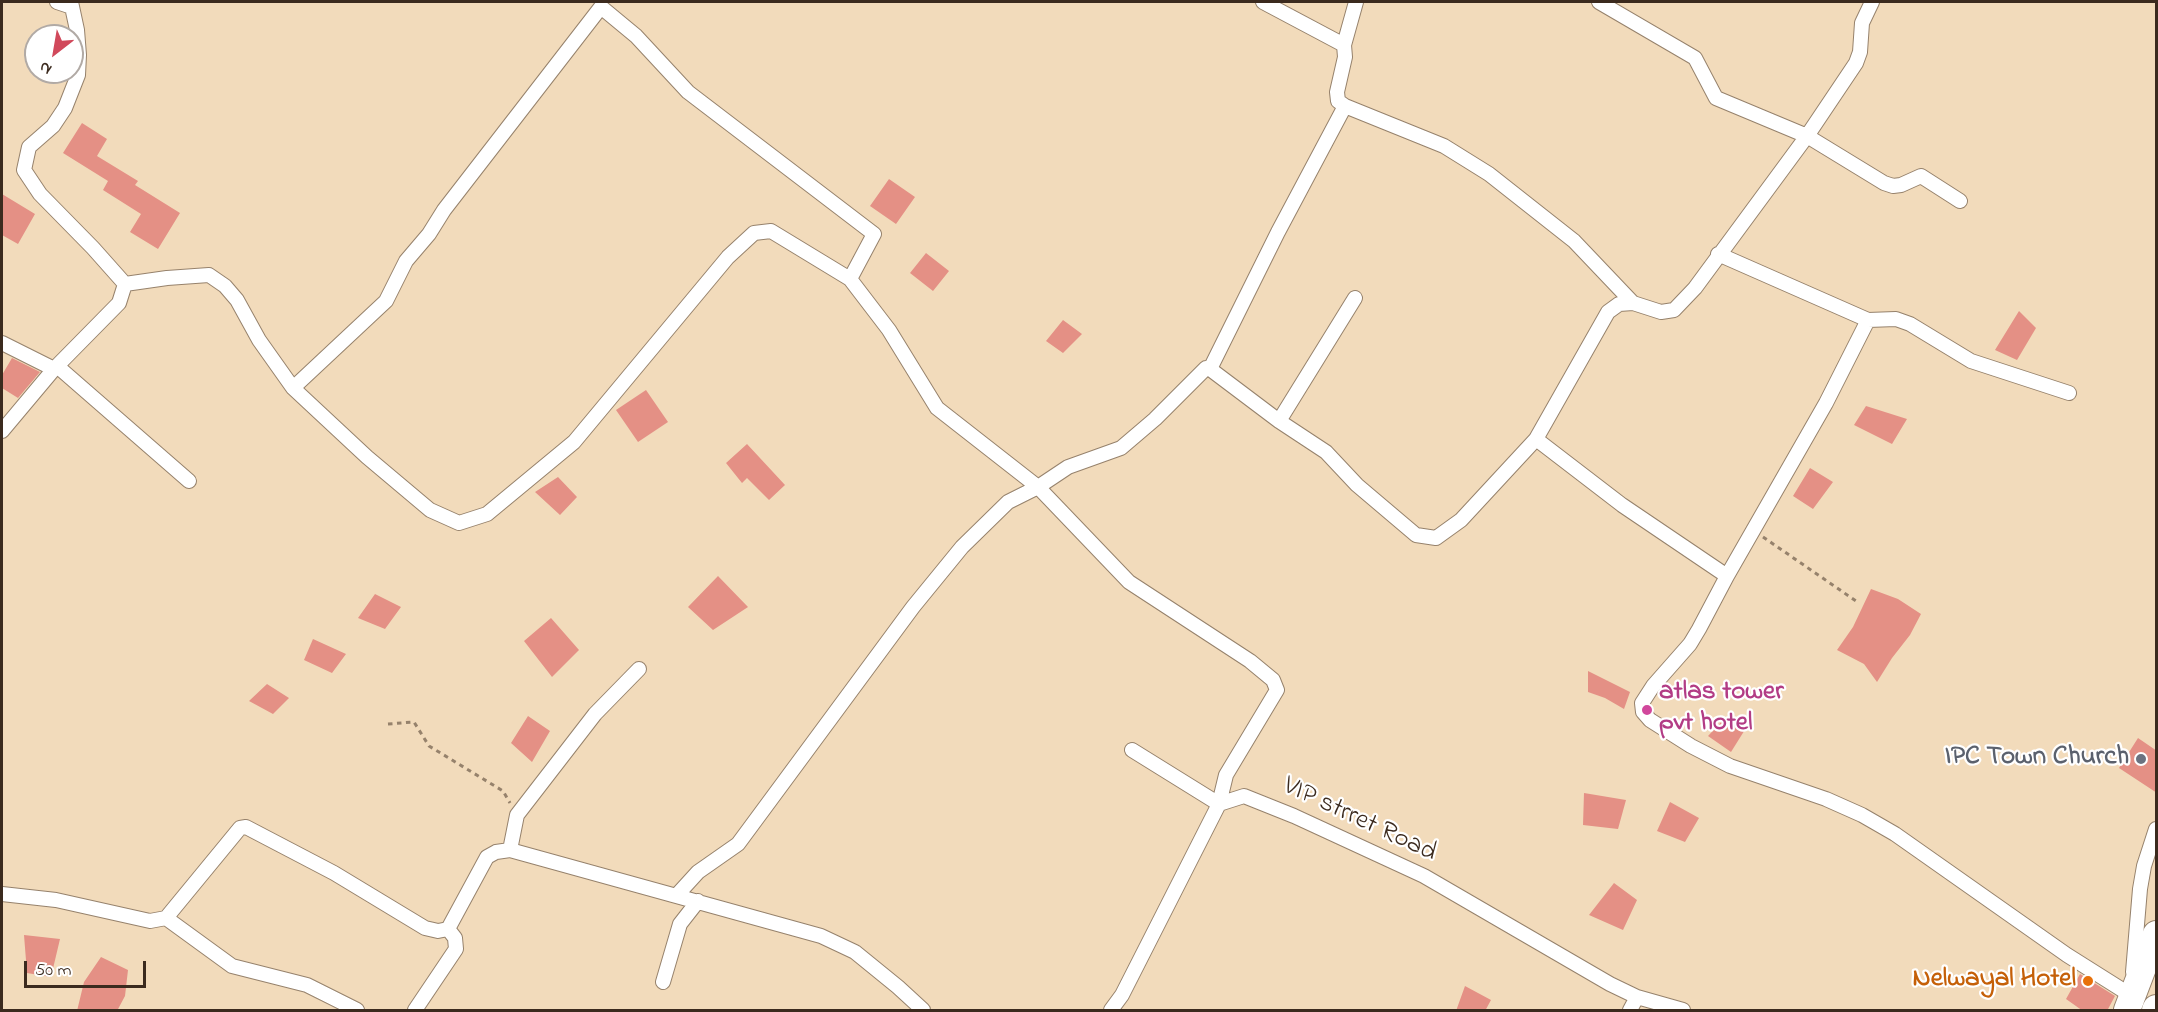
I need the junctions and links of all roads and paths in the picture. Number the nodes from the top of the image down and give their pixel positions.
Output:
1 (57, 2) edge
2 (1263, 2) edge
3 (1356, 2) edge
4 (1599, 2) edge
5 (1872, 2) edge
6 (71, 4) edge
7 (1344, 45) junction
8 (1345, 106) junction
9 (1807, 136) junction
10 (1960, 201) dead end
11 (1718, 254) junction
12 (850, 279) junction
13 (124, 284) junction
14 (1356, 298) dead end
15 (1633, 303) junction
16 (1868, 320) junction
17 (2, 343) edge
18 (55, 368) junction
19 (1210, 369) junction
20 (293, 388) junction
21 (2069, 393) dead end
22 (1279, 421) junction
23 (2, 431) edge
24 (1536, 439) junction
25 (189, 481) dead end
26 (1038, 487) junction
27 (1753, 530) junction
28 (1726, 576) junction
29 (1856, 601) dead end
30 (639, 669) dead end
31 (388, 724) dead end
32 (1132, 750) dead end
33 (1219, 804) junction
34 (517, 815) junction
35 (2157, 829) edge
36 (510, 850) junction
37 (2, 894) edge
38 (677, 895) junction
39 (698, 901) junction
40 (166, 918) junction
41 (448, 929) junction
42 (2157, 934) edge
43 (663, 982) dead end
44 (1637, 997) junction
45 (2130, 1004) edge
46 (357, 1011) edge
47 (415, 1011) edge
48 (923, 1011) edge
49 (1112, 1011) edge
50 (1630, 1011) edge
51 (1683, 1011) edge

1 - 6 street
2 - 7 street
3 - 7 street
4 - 9 street
5 - 9 street
6 - 13 street
7 - 8 street
8 - 15 street
8 - 19 street
9 - 10 street
9 - 11 street
11 - 15 street
11 - 16 street
12 - 20 street
12 - 20 street
12 - 26 street
13 - 18 street
13 - 20 street
14 - 22 street
15 - 24 street
16 - 21 street
16 - 27 street
17 - 18 street
18 - 23 street
18 - 25 street
19 - 22 street
19 - 26 street
22 - 24 street
24 - 28 street
26 - 33 street
26 - 38 street
27 - 28 street
27 - 29 path
28 - 45 street
30 - 34 street
31 - 34 path
32 - 33 street
33 - 44 street, VIP strret Road
33 - 49 street
34 - 36 street
35 - 45 street
36 - 38 street
36 - 41 street
37 - 40 street
38 - 39 street
39 - 43 street
39 - 48 street
40 - 41 street
40 - 46 street
41 - 47 street
42 - 45 highway
44 - 50 street
44 - 51 street, VIP strret Road

